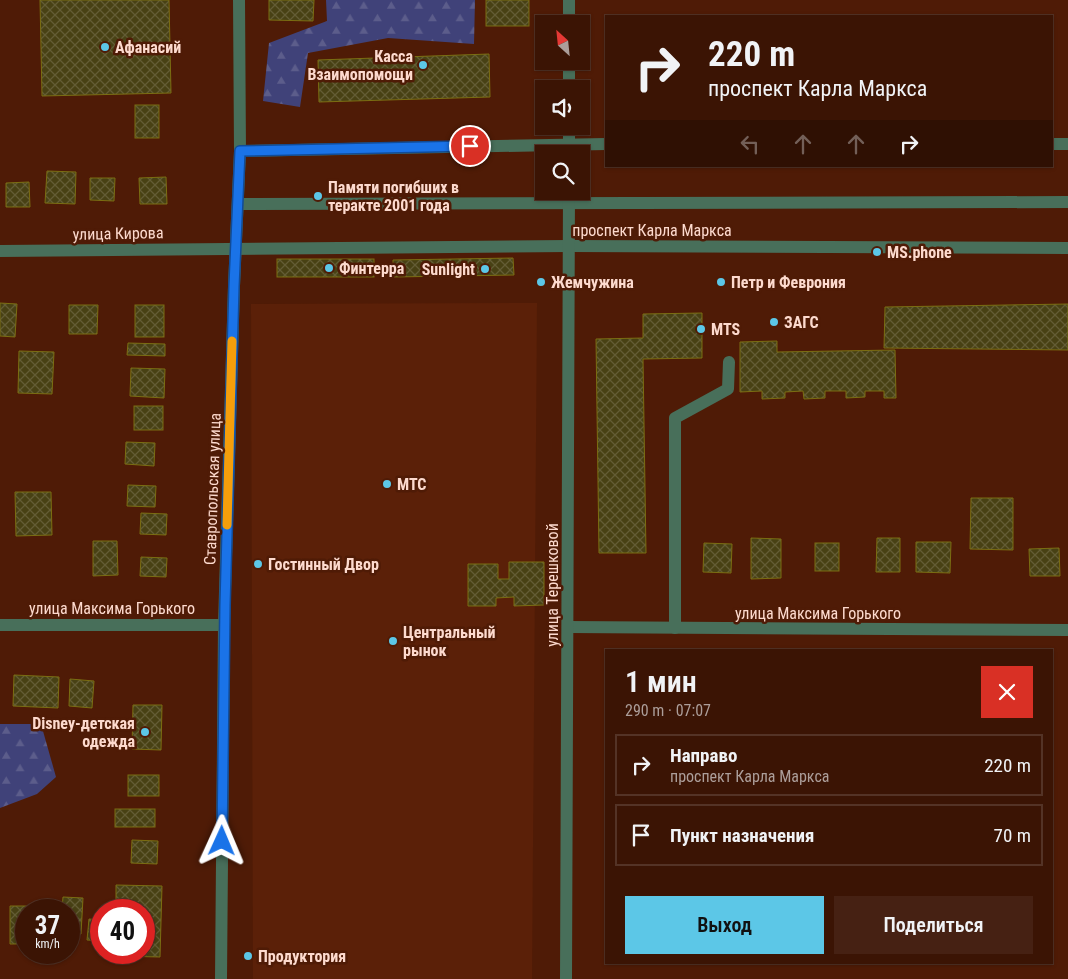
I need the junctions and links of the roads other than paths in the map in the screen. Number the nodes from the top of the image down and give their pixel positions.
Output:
1 (239, 0) edge
2 (569, 0) edge
3 (569, 15) edge
4 (605, 144) edge
5 (1053, 144) edge
6 (1068, 144) edge
7 (590, 146) edge
8 (535, 149) edge
9 (240, 151) junction
10 (590, 197) edge
11 (535, 198) edge
12 (569, 200) edge
13 (1068, 202) edge
14 (238, 204) junction
15 (569, 246) junction
16 (236, 248) junction
17 (1068, 248) edge
18 (0, 251) edge
19 (729, 362) dead end
20 (0, 625) edge
21 (224, 625) junction
22 (568, 627) junction
23 (675, 628) junction
24 (1068, 630) edge
25 (221, 979) edge
26 (566, 979) edge

1 - 9 street, Ставропольская улица
2 - 3 street
4 - 7 street
5 - 6 street
8 - 9 street
9 - 14 street, Ставропольская улица
10 - 13 street, проспект Карла Маркса
11 - 14 street, проспект Карла Маркса
12 - 15 street, улица Терешковой
14 - 16 street, Ставропольская улица
15 - 16 street, проспект Карла Маркса
15 - 17 street, проспект Карла Маркса
15 - 22 street, улица Терешковой
16 - 18 street, улица Кирова
16 - 21 street, Ставропольская улица
19 - 23 street
20 - 21 street, улица Максима Горького
21 - 25 street, Ставропольская улица
22 - 23 street, улица Максима Горького
22 - 26 street, улица Терешковой
23 - 24 street, улица Максима Горького

